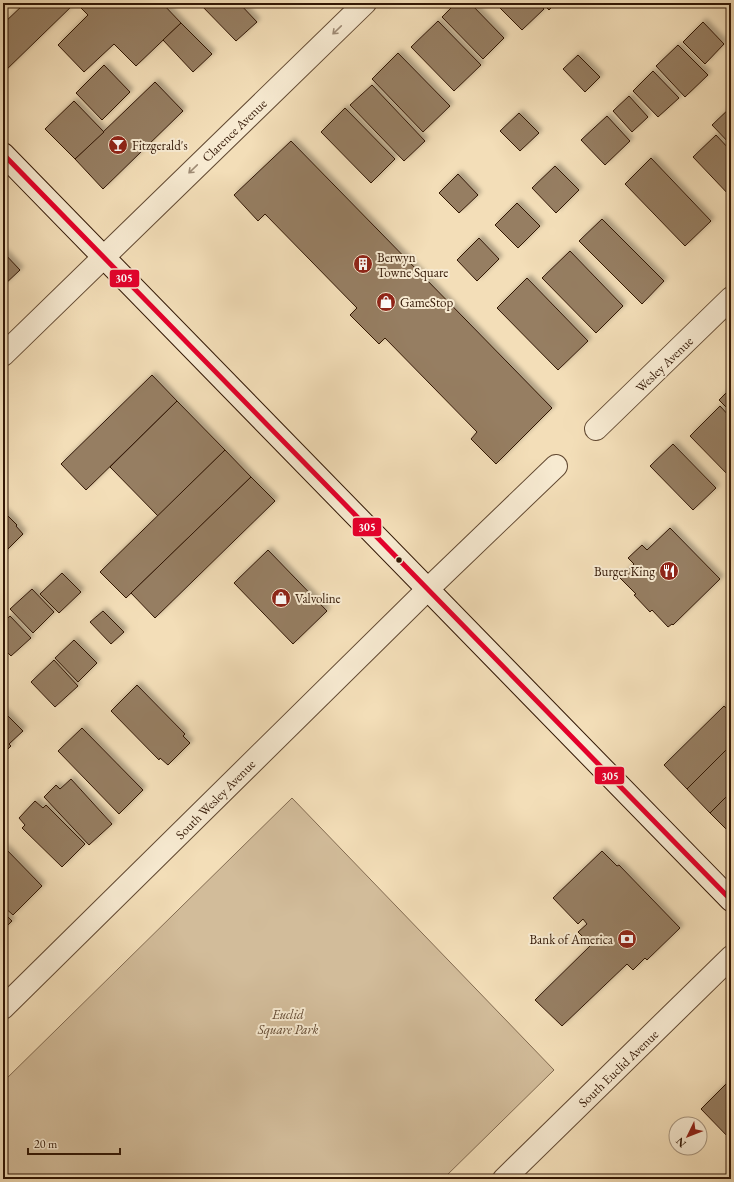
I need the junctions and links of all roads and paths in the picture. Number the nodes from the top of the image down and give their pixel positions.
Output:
1 (365, 3) edge
2 (3, 154) edge
3 (104, 256) junction
4 (731, 298) edge
5 (3, 355) edge
6 (596, 429) dead end
7 (556, 466) dead end
8 (428, 589) junction
9 (731, 900) edge
10 (731, 956) edge
11 (3, 1008) edge
12 (504, 1179) edge

1 -> 3 street, Clarence Avenue
2 - 3 street
3 - 5 street, Clarence Avenue
3 - 8 street
4 - 6 street, Wesley Avenue
7 - 8 street
8 - 9 street
8 - 11 street, South Wesley Avenue
10 - 12 street, South Euclid Avenue

